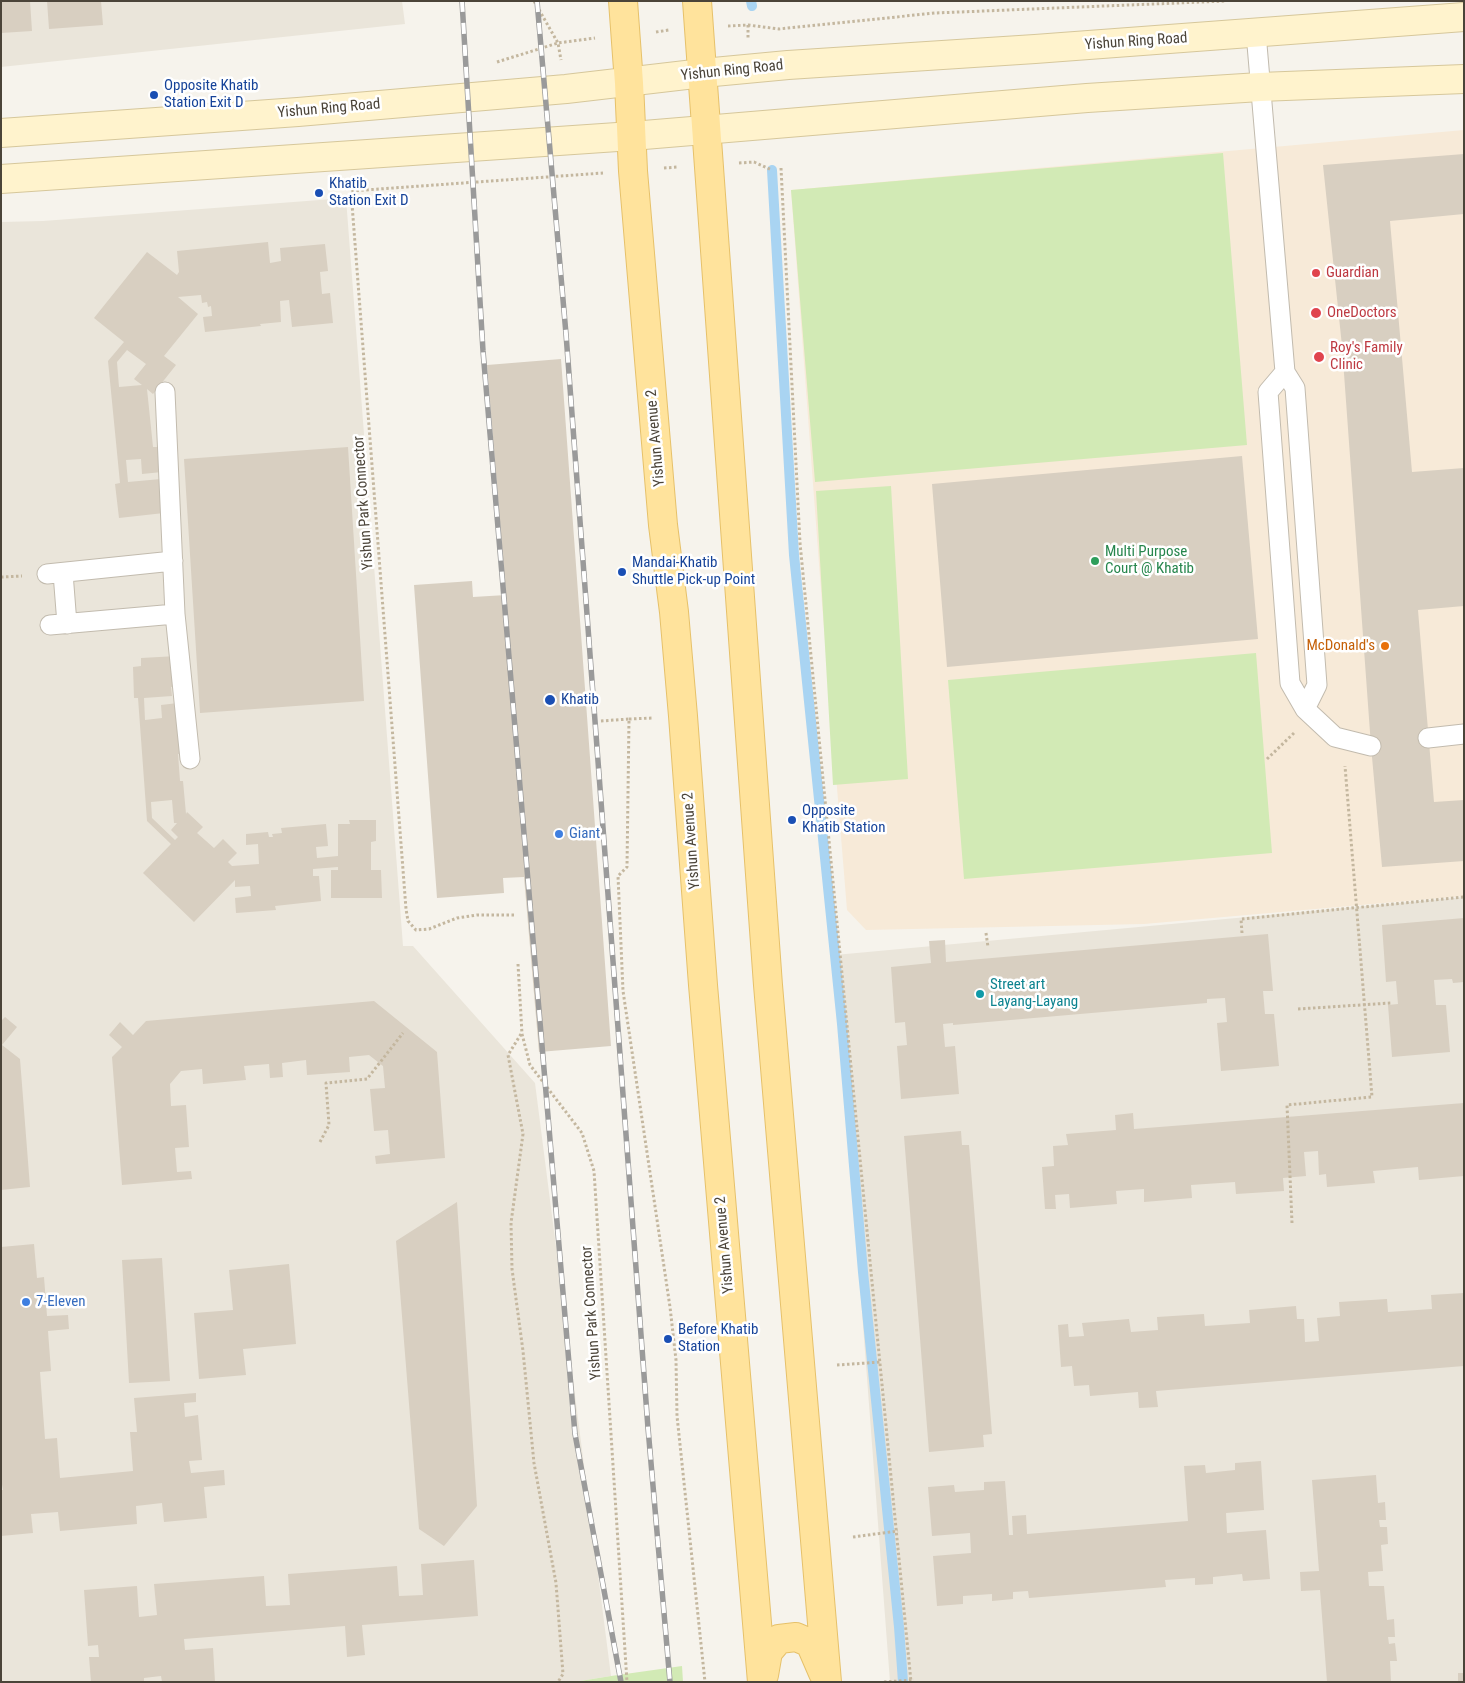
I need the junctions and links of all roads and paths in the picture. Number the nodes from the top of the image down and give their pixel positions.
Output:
1 (534, 1) edge
2 (622, 1) edge
3 (697, 1) edge
4 (1226, 1) edge
5 (1464, 18) edge
6 (748, 25) dead end
7 (1256, 34) junction
8 (558, 43) dead end
9 (703, 73) junction
10 (1464, 78) edge
11 (629, 83) junction
12 (1260, 87) junction
13 (706, 129) junction
14 (1, 133) edge
15 (632, 136) junction
16 (754, 162) dead end
17 (781, 168) dead end
18 (772, 170) dead end
19 (572, 175) dead end
20 (1, 179) edge
21 (1285, 372) junction
22 (166, 392) dead end
23 (173, 561) junction
24 (175, 614) junction
25 (1309, 712) junction
26 (601, 721) dead end
27 (1464, 734) edge
28 (1428, 738) dead end
29 (1342, 740) junction
30 (1371, 746) dead end
31 (190, 759) dead end
32 (1268, 759) dead end
33 (1464, 897) edge
34 (1357, 907) junction
35 (514, 915) dead end
36 (986, 933) dead end
37 (1242, 933) dead end
38 (988, 948) dead end
39 (518, 964) dead end
40 (1391, 1003) dead end
41 (1365, 1004) junction
42 (1298, 1010) dead end
43 (403, 1032) dead end
44 (522, 1034) junction
45 (320, 1142) dead end
46 (1292, 1223) dead end
47 (880, 1361) junction
48 (837, 1365) dead end
49 (897, 1531) junction
50 (853, 1536) dead end
51 (827, 1681) edge
52 (912, 1681) edge
53 (558, 1682) edge
54 (627, 1682) edge
55 (705, 1682) edge
56 (762, 1682) edge
57 (884, 1682) edge

1 - 8 path
2 - 11 main road, Yishun Avenue 2
3 - 9 main road
4 - 6 path
5 - 7 main road, Yishun Ring Road
7 - 9 main road, Yishun Ring Road
7 - 12 lane
9 - 11 main road, Yishun Ring Road
9 - 13 main road
10 - 12 main road
11 - 14 main road, Yishun Ring Road
11 - 15 main road, Yishun Avenue 2
12 - 13 main road
12 - 21 lane
13 - 15 main road
13 - 51 main road
15 - 20 main road
15 - 56 main road, Yishun Avenue 2
16 - 18 path
17 - 47 path
19 - 35 path, Yishun Park Connector
21 - 25 lane
21 - 25 lane
22 - 23 lane
23 - 24 lane
23 - 24 lane
24 - 31 lane
25 - 29 lane
25 - 32 path
26 - 55 path
27 - 28 lane
29 - 30 lane
29 - 34 path
33 - 34 path
34 - 37 path
34 - 41 path
36 - 38 path
39 - 44 path, Yishun Park Connector
40 - 41 path
41 - 42 path
41 - 46 path
43 - 45 path
44 - 53 path
44 - 54 path, Yishun Park Connector
47 - 48 path
47 - 49 path
49 - 50 path
49 - 52 path
51 - 56 main road
52 - 57 path

